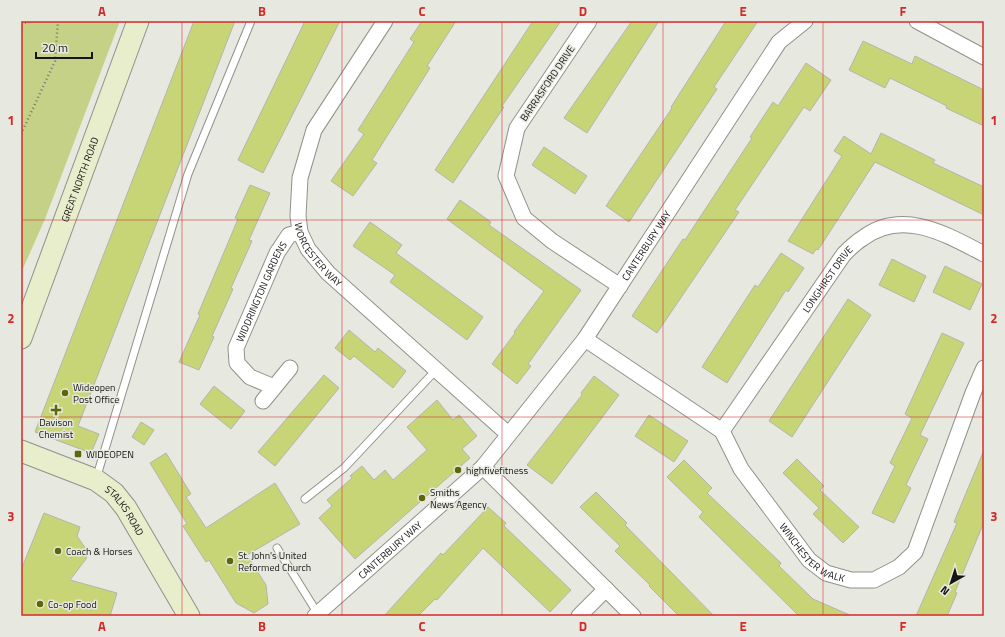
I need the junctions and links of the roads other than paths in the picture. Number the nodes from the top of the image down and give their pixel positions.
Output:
1 (138, 21) edge
2 (251, 21) edge
3 (385, 21) edge
4 (589, 21) edge
5 (805, 21) edge
6 (917, 21) edge
7 (984, 57) edge
8 (300, 232) junction
9 (984, 254) edge
10 (620, 286) junction
11 (21, 338) edge
12 (585, 339) junction
13 (290, 368) dead end
14 (437, 368) junction
15 (984, 368) edge
16 (274, 387) junction
17 (263, 401) dead end
18 (722, 430) junction
19 (508, 434) junction
20 (21, 451) edge
21 (483, 467) junction
22 (96, 480) junction
23 (305, 499) dead end
24 (277, 548) dead end
25 (606, 589) junction
26 (316, 615) edge
27 (189, 616) edge
28 (579, 616) edge
29 (634, 616) edge

1 - 11 main road, GREAT NORTH ROAD
2 - 22 lane
3 - 8 street, WORCESTER WAY
4 - 10 street, BARRASFORD DRIVE
5 - 10 street, CANTERBURY WAY
6 - 7 street
8 - 14 street, WORCESTER WAY
8 - 16 street, WIDDRINGTON GARDENS
9 - 18 street, LONGHIRST DRIVE
10 - 12 street, CANTERBURY WAY
12 - 18 street
12 - 19 street, CANTERBURY WAY
13 - 16 street
14 - 19 street, WORCESTER WAY
14 - 23 lane
15 - 18 street, WINCHESTER WALK
16 - 17 street
19 - 21 street, CANTERBURY WAY
20 - 22 main road, STALKS ROAD
21 - 25 street
21 - 26 street, CANTERBURY WAY
22 - 27 main road, STALKS ROAD
24 - 26 lane
25 - 28 street
25 - 29 street

